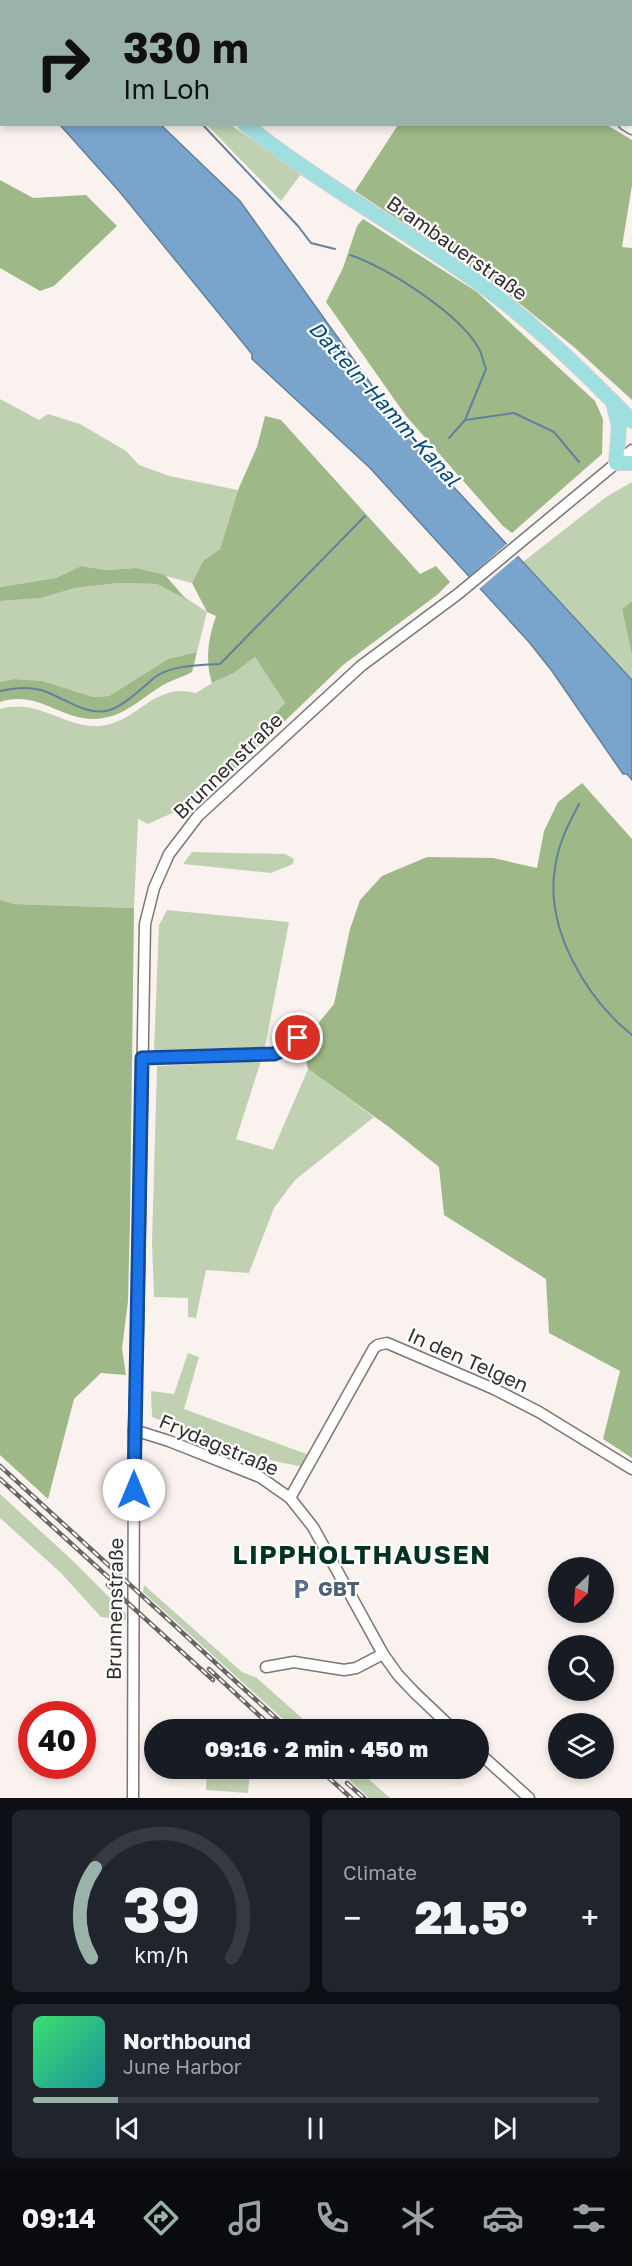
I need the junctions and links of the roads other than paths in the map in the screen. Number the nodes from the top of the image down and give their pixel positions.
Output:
1 (247, 126) edge
2 (613, 401) junction
3 (632, 421) edge
4 (632, 450) edge
5 (616, 463) junction
6 (632, 463) edge
7 (298, 1038) dead end
8 (142, 1058) junction
9 (134, 1430) junction
10 (632, 1469) edge
11 (290, 1498) junction
12 (383, 1654) junction
13 (266, 1667) dead end
14 (443, 1719) edge
15 (489, 1762) edge
16 (133, 1798) edge
17 (529, 1798) edge

1 - 2 main road, Brambauerstraße
2 - 3 main road, Brambauerstraße
2 - 5 main road
4 - 5 street, Brunnenstraße
5 - 6 main road
5 - 8 street, Brunnenstraße
7 - 8 street
8 - 9 street, Brunnenstraße
9 - 11 street, Frydagstraße
9 - 16 street, Brunnenstraße
10 - 11 street, In den Telgen
11 - 12 street, Frydagstraße
12 - 13 street
12 - 14 street, Frydagstraße
15 - 17 street

